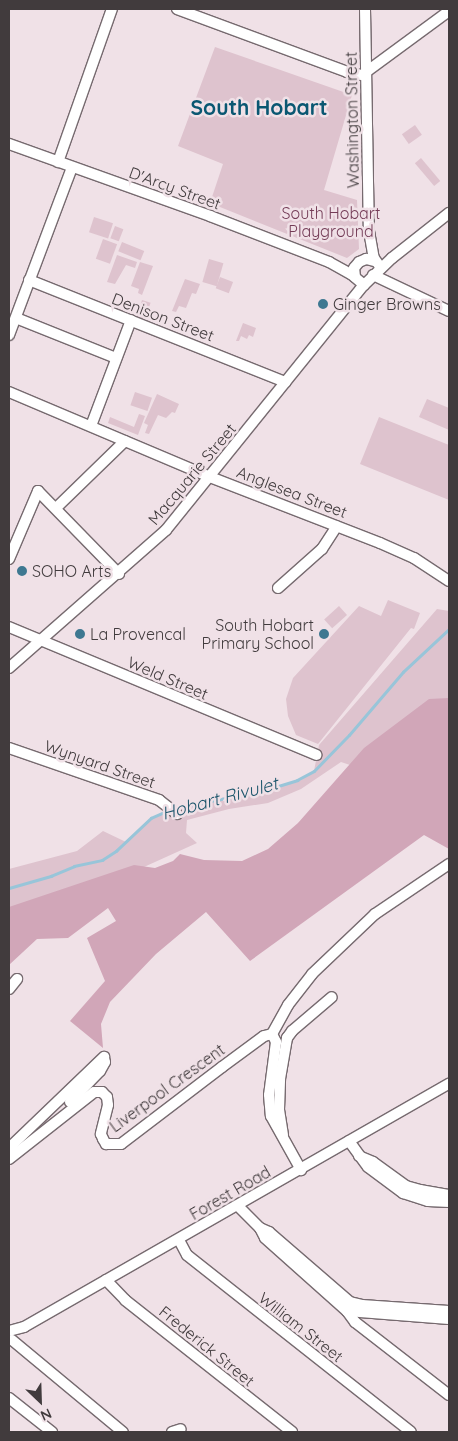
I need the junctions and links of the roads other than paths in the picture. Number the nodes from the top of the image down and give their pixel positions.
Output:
1 (112, 9) edge
2 (181, 9) edge
3 (365, 9) edge
4 (449, 11) edge
5 (366, 74) junction
6 (9, 144) edge
7 (58, 162) junction
8 (72, 167) junction
9 (449, 213) edge
10 (369, 231) junction
11 (359, 261) junction
12 (329, 262) junction
13 (376, 268) junction
14 (355, 277) junction
15 (29, 280) junction
16 (364, 285) junction
17 (449, 311) edge
18 (16, 318) junction
19 (131, 320) junction
20 (9, 335) edge
21 (116, 358) junction
22 (285, 382) junction
23 (9, 392) edge
24 (91, 426) junction
25 (125, 441) junction
26 (210, 477) junction
27 (56, 508) junction
28 (337, 526) junction
29 (9, 559) edge
30 (119, 574) junction
31 (449, 581) edge
32 (278, 588) dead end
33 (9, 627) edge
34 (41, 641) junction
35 (9, 668) edge
36 (9, 748) edge
37 (316, 755) dead end
38 (177, 814) dead end
39 (449, 864) edge
40 (18, 979) dead end
41 (9, 989) edge
42 (332, 997) dead end
43 (272, 1034) junction
44 (449, 1084) edge
45 (44, 1129) junction
46 (284, 1138) junction
47 (349, 1141) junction
48 (9, 1148) edge
49 (358, 1155) junction
50 (9, 1159) edge
51 (301, 1170) junction
52 (449, 1195) edge
53 (449, 1202) edge
54 (238, 1206) junction
55 (260, 1228) junction
56 (179, 1240) junction
57 (106, 1280) junction
58 (346, 1311) junction
59 (449, 1311) edge
60 (449, 1319) edge
61 (10, 1338) edge
62 (449, 1395) edge
63 (9, 1398) edge
64 (52, 1432) edge
65 (123, 1432) edge
66 (292, 1432) edge
67 (411, 1432) edge

1 - 7 street
2 - 5 street
3 - 5 street, Washington Street
4 - 5 street
5 - 10 street, Washington Street
6 - 7 street, D'Arcy Street
7 - 8 street, D'Arcy Street
8 - 12 street, D'Arcy Street
8 - 15 street
9 - 13 street, Macquarie Street
10 - 11 street, Washington Street
10 - 13 street, Washington Street
11 - 12 street, D'Arcy Street
11 - 13 street
11 - 14 street
12 - 14 street, D'Arcy Street
13 - 16 street, Macquarie Street
13 - 17 street
14 - 16 street, D'Arcy Street
15 - 18 street
15 - 19 street, Denison Street
16 - 22 street, Macquarie Street
18 - 20 street
18 - 21 street
19 - 21 street
19 - 22 street, Denison Street
21 - 24 street
22 - 26 street, Macquarie Street
23 - 24 street, Anglesea Street
24 - 25 street, Anglesea Street
25 - 26 street, Anglesea Street
25 - 27 street
26 - 28 street, Anglesea Street
26 - 30 street, Macquarie Street
27 - 29 street
27 - 30 street
28 - 31 street, Anglesea Street
28 - 32 street
30 - 34 street, Macquarie Street
33 - 34 street, Weld Street
34 - 35 street, Macquarie Street
34 - 37 street, Weld Street
36 - 38 street, Wynyard Street
39 - 43 street
40 - 41 street
42 - 46 street
43 - 45 street, Liverpool Crescent
43 - 46 street
44 - 47 street, Forest Road
45 - 48 street
45 - 50 street
46 - 51 street
47 - 49 street
47 - 51 street, Forest Road
49 - 52 street
49 - 53 street
51 - 54 street, Forest Road
54 - 55 street
54 - 56 street, Forest Road
55 - 58 street
55 - 59 street
56 - 57 street, Forest Road
56 - 67 street, William Street
57 - 61 street, Forest Road
57 - 66 street, Frederick Street
58 - 60 street
58 - 62 street
61 - 65 street
63 - 64 street

